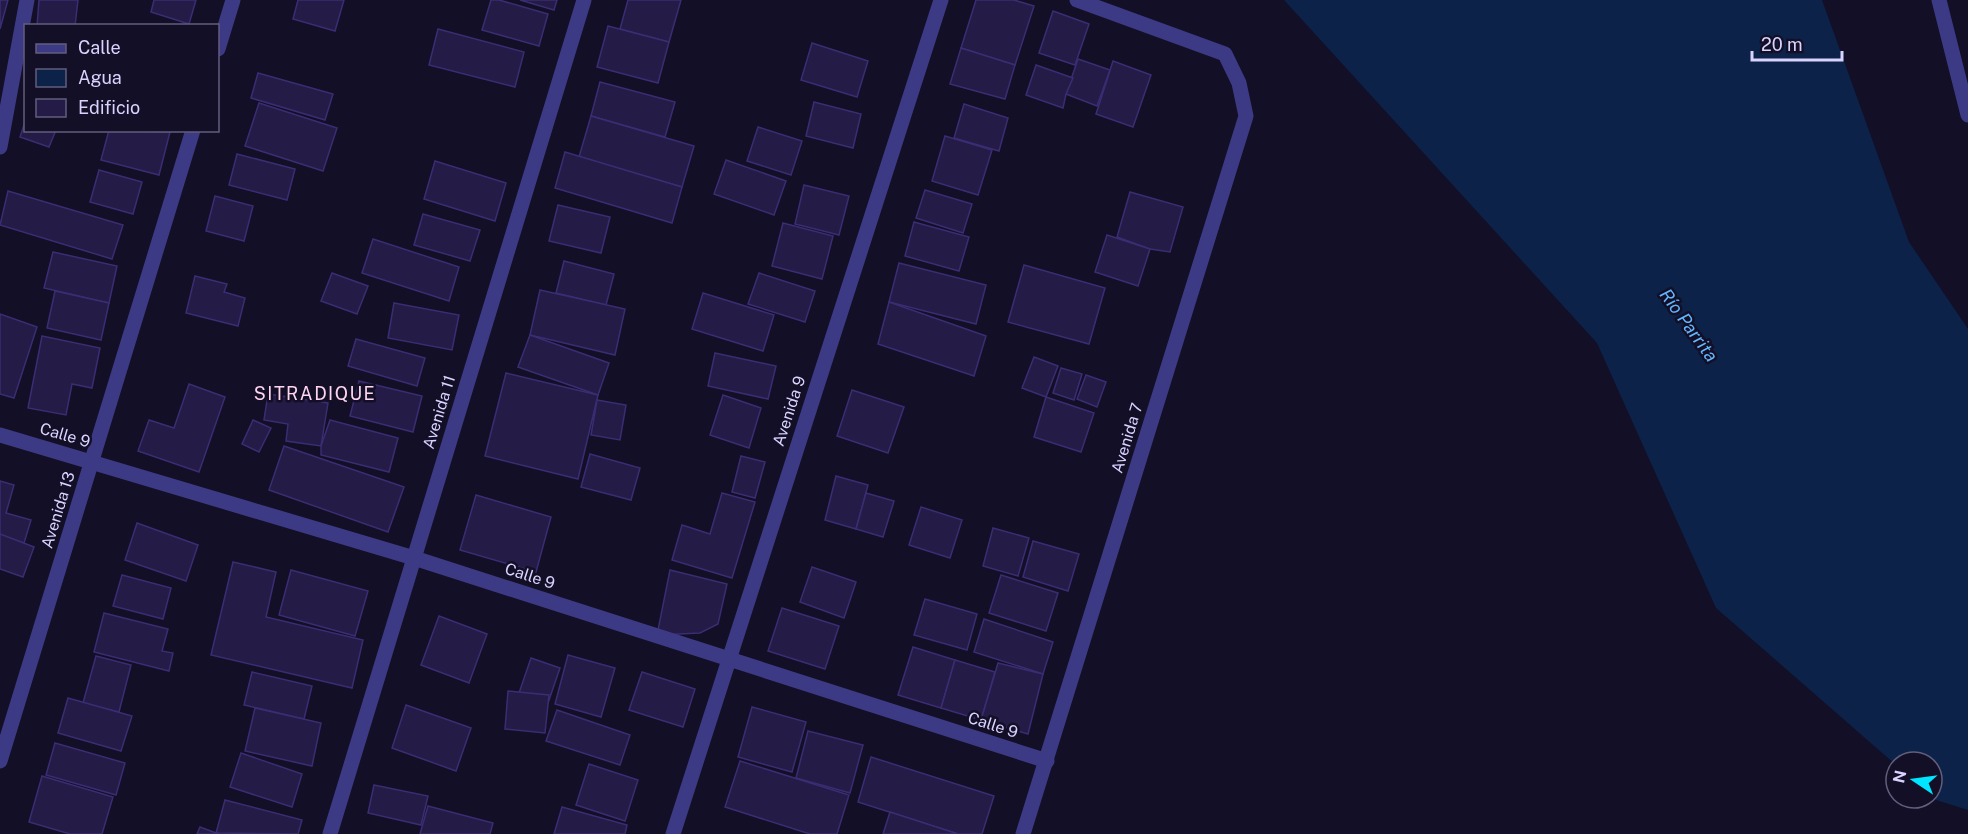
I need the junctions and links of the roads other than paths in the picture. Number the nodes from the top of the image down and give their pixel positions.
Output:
1 (27, 0) edge
2 (232, 0) edge
3 (584, 0) edge
4 (941, 0) edge
5 (1077, 0) edge
6 (1938, 0) edge
7 (219, 46) edge
8 (1968, 115) edge
9 (192, 132) edge
10 (0, 147) edge
11 (0, 435) edge
12 (92, 462) junction
13 (414, 558) junction
14 (728, 658) junction
15 (0, 761) edge
16 (1047, 761) junction
17 (330, 834) edge
18 (673, 834) edge
19 (1023, 834) edge

1 - 10 street
2 - 7 street
3 - 13 street, Avenida 11
4 - 14 street, Avenida 9
5 - 16 street, Avenida 7
6 - 8 street
9 - 12 street, Avenida 13
11 - 12 street, Calle 9
12 - 13 street, Calle 9
12 - 15 street, Avenida 13
13 - 14 street, Calle 9
13 - 17 street, Avenida 11
14 - 16 street, Calle 9
14 - 18 street, Avenida 9
16 - 19 street, Avenida 7

